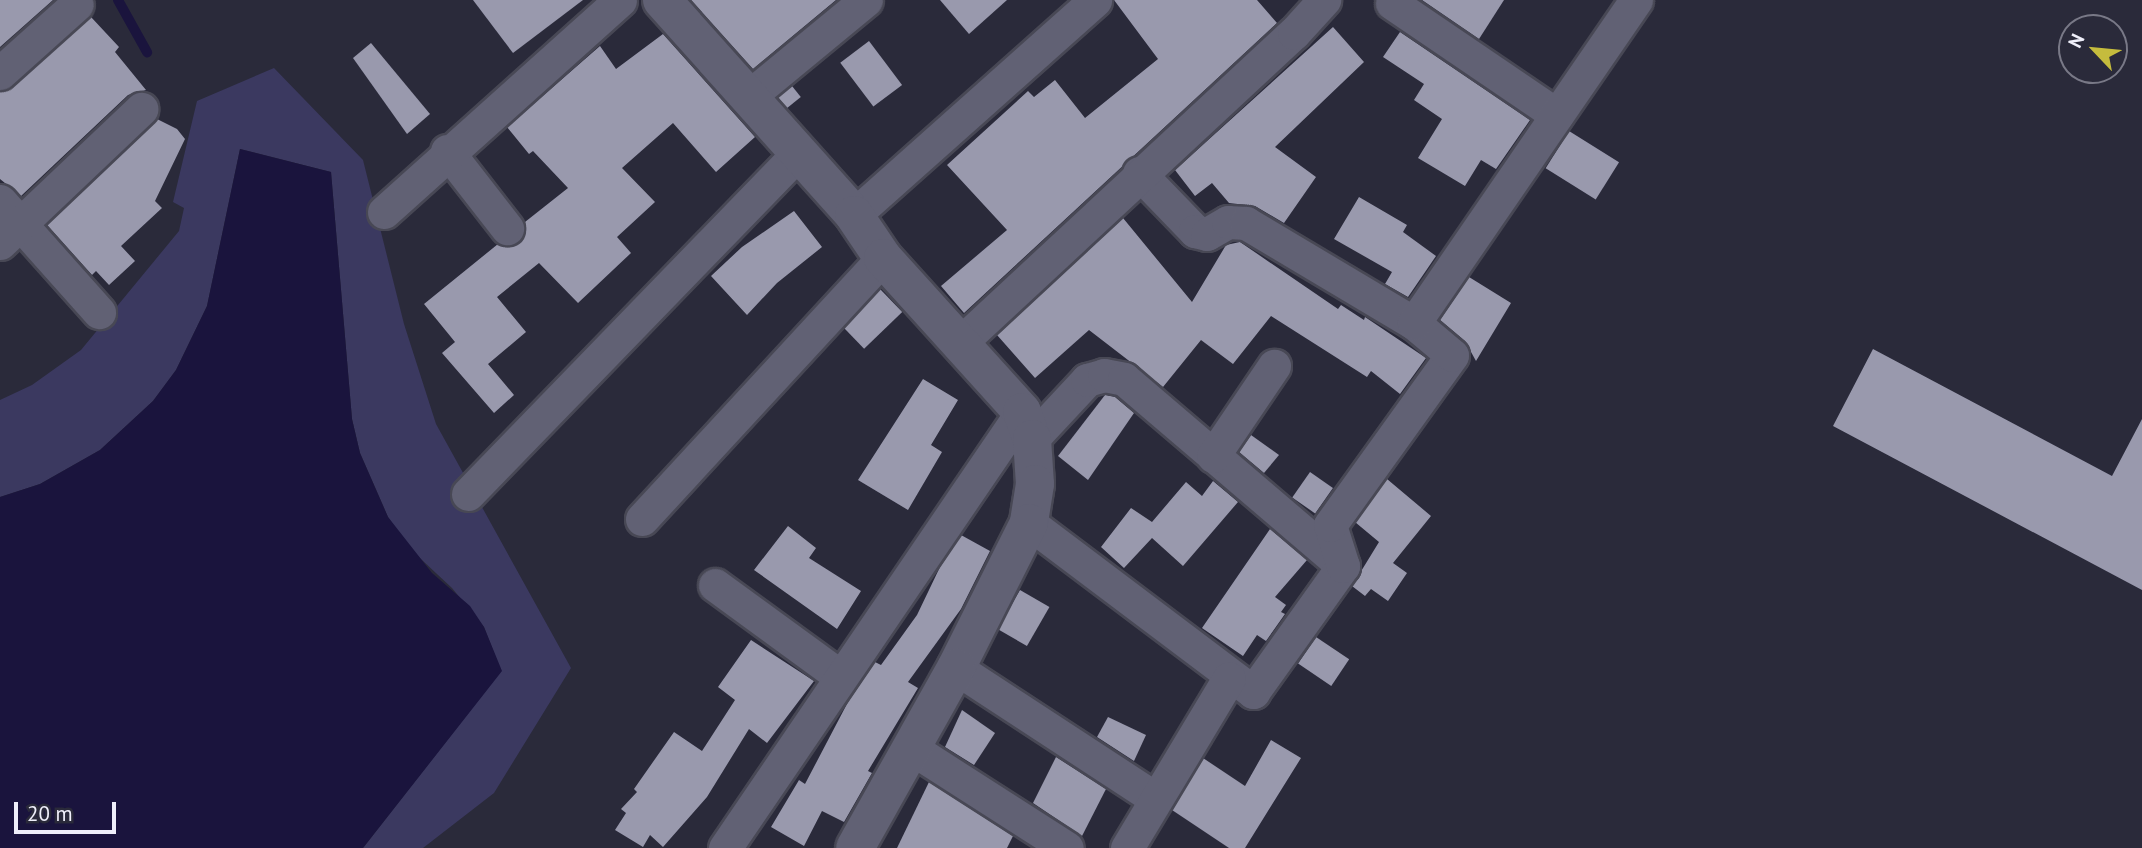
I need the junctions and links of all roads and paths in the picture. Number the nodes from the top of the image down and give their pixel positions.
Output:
1 (620, 0) edge
2 (662, 0) edge
3 (866, 0) edge
4 (1095, 0) edge
5 (1324, 0) edge
6 (1636, 0) edge
7 (1392, 3) dead end
8 (77, 4) dead end
9 (0, 73) edge
10 (747, 98) junction
11 (141, 109) dead end
12 (1557, 116) junction
13 (447, 150) junction
14 (797, 154) junction
15 (1139, 173) junction
16 (0, 201) edge
17 (384, 212) dead end
18 (855, 215) junction
19 (507, 228) dead end
20 (11, 234) edge
21 (883, 258) junction
22 (99, 312) dead end
23 (1414, 323) junction
24 (960, 343) junction
25 (1274, 366) dead end
26 (1027, 426) junction
27 (1213, 456) junction
28 (468, 494) dead end
29 (642, 519) dead end
30 (1029, 523) junction
31 (1343, 566) junction
32 (715, 585) dead end
33 (956, 668) junction
34 (840, 676) junction
35 (1229, 678) junction
36 (911, 748) junction
37 (1155, 798) junction
38 (725, 848) edge
39 (855, 848) edge
40 (1067, 848) edge
41 (1127, 848) edge

1 - 13 street
2 - 10 street
3 - 10 street
4 - 18 street
5 - 15 street
6 - 12 street
7 - 12 street
8 - 9 street
10 - 14 street
11 - 20 street
12 - 23 street
13 - 17 street
13 - 19 street
14 - 18 street
14 - 28 street
15 - 23 street
15 - 24 street
16 - 20 street
18 - 21 street
20 - 22 street
21 - 24 street
21 - 29 street
23 - 31 street
24 - 26 street
25 - 27 street
26 - 27 street
26 - 30 street
26 - 34 street
27 - 31 street
30 - 33 street
30 - 35 street
31 - 35 street
32 - 34 street
33 - 36 street
33 - 37 street
34 - 38 street
35 - 37 street
36 - 39 street
36 - 40 street
37 - 41 street

